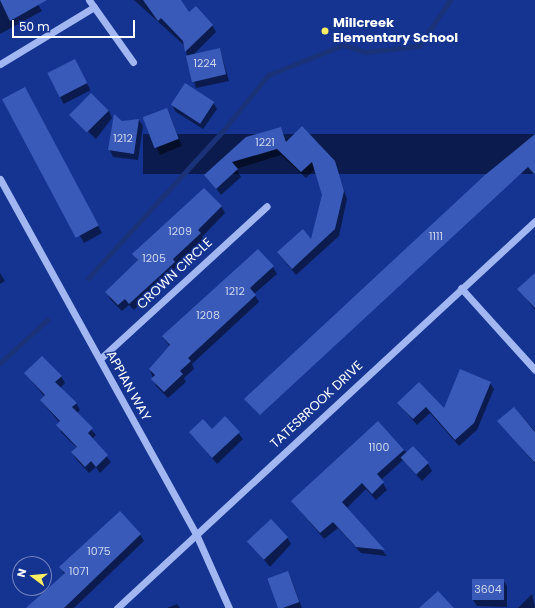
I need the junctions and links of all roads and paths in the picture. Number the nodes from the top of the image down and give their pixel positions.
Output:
1 (89, 0) edge
2 (94, 7) junction
3 (134, 62) dead end
4 (0, 64) edge
5 (0, 179) edge
6 (267, 206) dead end
7 (535, 221) edge
8 (461, 288) junction
9 (100, 360) junction
10 (535, 370) edge
11 (196, 534) junction
12 (117, 608) edge
13 (229, 608) edge

1 - 2 street
2 - 3 street
2 - 4 street
5 - 9 street, APPIAN WAY
6 - 9 street, CROWN CIRCLE
7 - 8 street, TATESBROOK DRIVE
8 - 10 street
8 - 11 street, TATESBROOK DRIVE
9 - 11 street, APPIAN WAY
11 - 12 street, TATESBROOK DRIVE
11 - 13 street, APPIAN WAY

